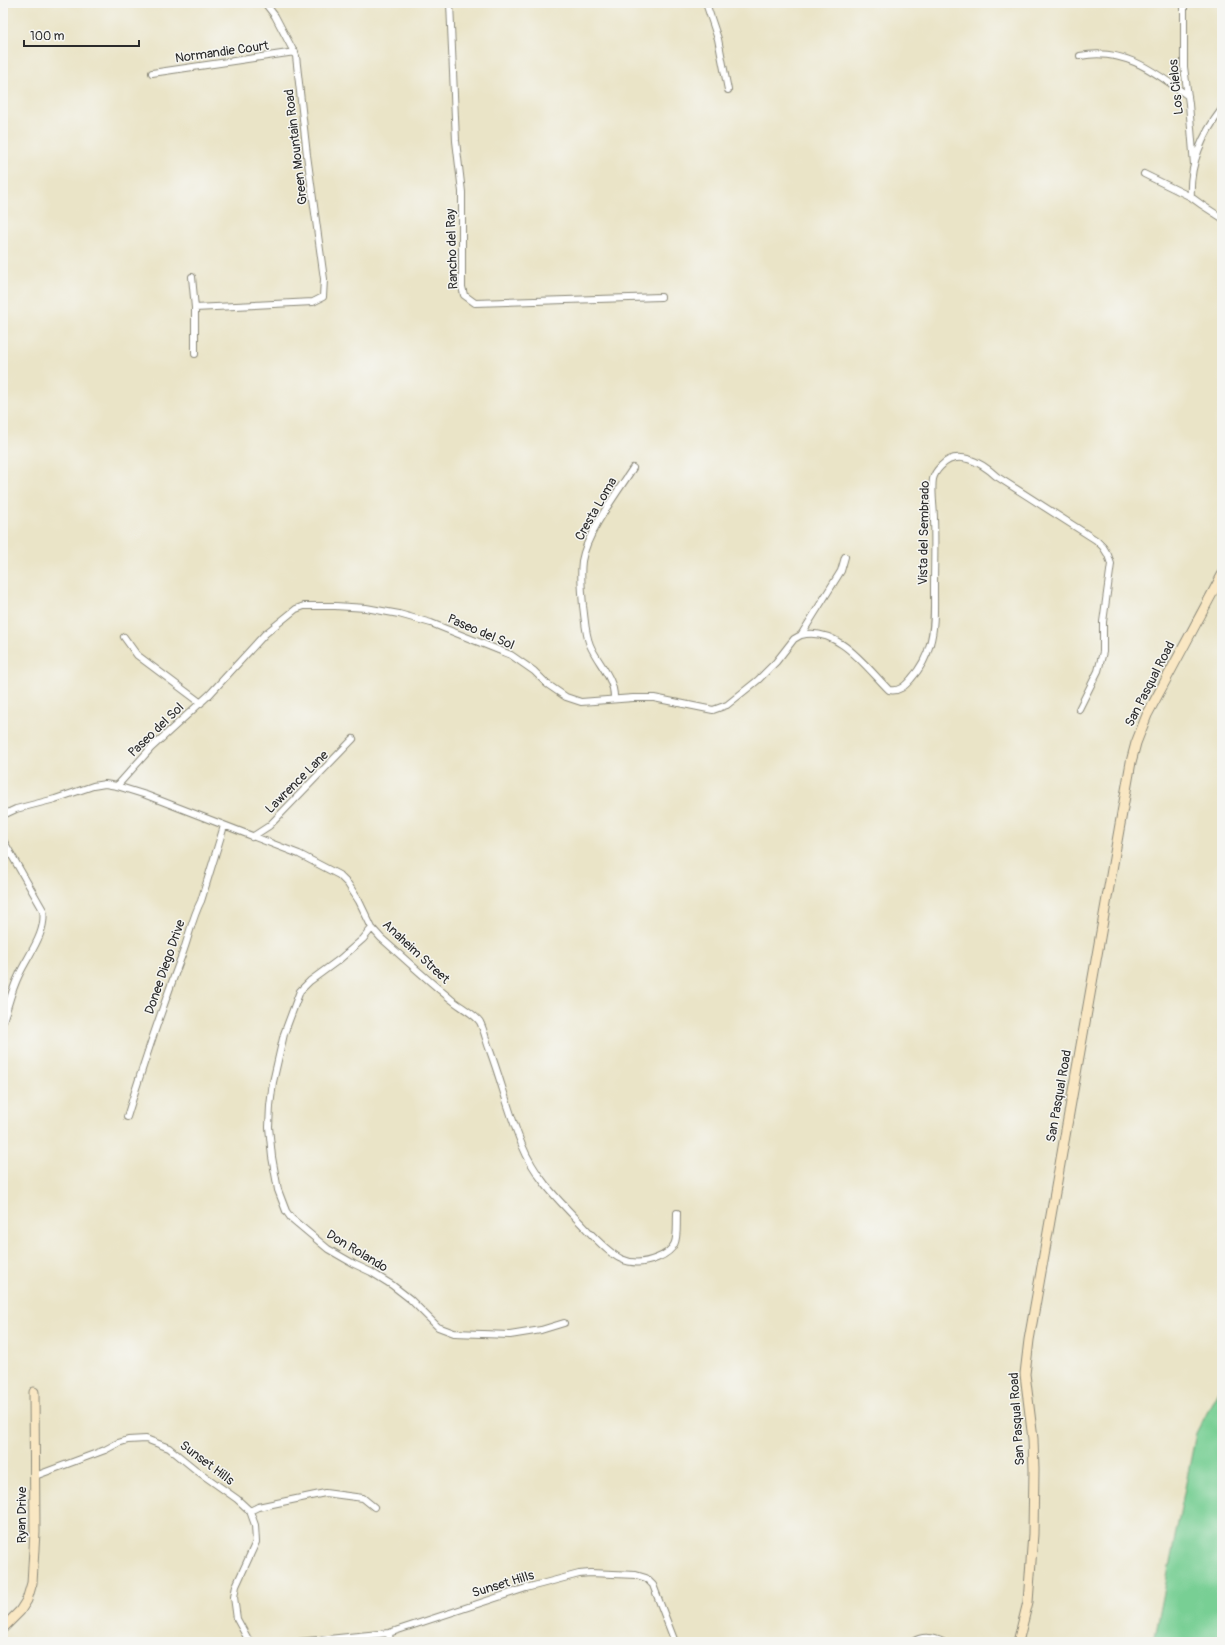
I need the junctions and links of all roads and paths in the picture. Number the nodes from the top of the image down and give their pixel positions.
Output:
1 (265, 3) edge
2 (450, 3) edge
3 (706, 3) edge
4 (1184, 8) dead end
5 (294, 52) junction
6 (1080, 56) dead end
7 (152, 73) dead end
8 (728, 90) dead end
9 (1188, 96) junction
10 (1222, 108) edge
11 (1194, 165) junction
12 (1144, 174) dead end
13 (1191, 197) junction
14 (1222, 218) edge
15 (192, 277) dead end
16 (662, 297) dead end
17 (195, 308) junction
18 (195, 354) dead end
19 (633, 468) dead end
20 (845, 557) dead end
21 (1222, 575) edge
22 (801, 636) junction
23 (124, 637) dead end
24 (614, 699) junction
25 (201, 703) junction
26 (1078, 709) dead end
27 (353, 739) dead end
28 (117, 786) junction
29 (3, 815) edge
30 (224, 826) junction
31 (252, 837) junction
32 (3, 840) edge
33 (372, 928) junction
34 (3, 1022) edge
35 (127, 1116) dead end
36 (677, 1213) dead end
37 (564, 1323) dead end
38 (34, 1392) dead end
39 (35, 1476) junction
40 (374, 1507) dead end
41 (250, 1511) junction
42 (3, 1628) edge
43 (389, 1633) junction
44 (253, 1642) edge
45 (298, 1642) edge
46 (390, 1642) edge
47 (675, 1642) edge
48 (912, 1642) edge
49 (943, 1642) edge
50 (1018, 1642) edge

1 - 5 street, Green Mountain Road
2 - 16 street, Rancho del Ray
3 - 8 street
4 - 9 street, Los Cielos
5 - 7 street, Normandie Court
5 - 17 street, Green Mountain Road
6 - 9 street
9 - 11 street, Los Cielos
10 - 11 street
11 - 13 street
12 - 13 street
13 - 14 street
15 - 17 street
17 - 18 street
19 - 24 street, Cresta Loma
20 - 22 street, Paseo del Sol
21 - 50 main road, San Pasqual Road
22 - 24 street, Paseo del Sol
22 - 26 street, Vista del Sembrado
23 - 25 street
24 - 25 street, Paseo del Sol
25 - 28 street, Paseo del Sol
27 - 31 street, Lawrence Lane
28 - 29 street, Anaheim Street
28 - 30 street, Anaheim Street
30 - 31 street, Anaheim Street
30 - 35 street, Donee Diego Drive
31 - 33 street, Anaheim Street
32 - 34 street
33 - 36 street, Anaheim Street
33 - 37 street, Don Rolando
38 - 39 main road, Ryan Drive
39 - 41 street, Sunset Hills
39 - 42 main road, Ryan Drive
40 - 41 street
41 - 44 street
43 - 45 street, Sunset Hills
43 - 46 street
43 - 47 street, Sunset Hills
48 - 49 street

